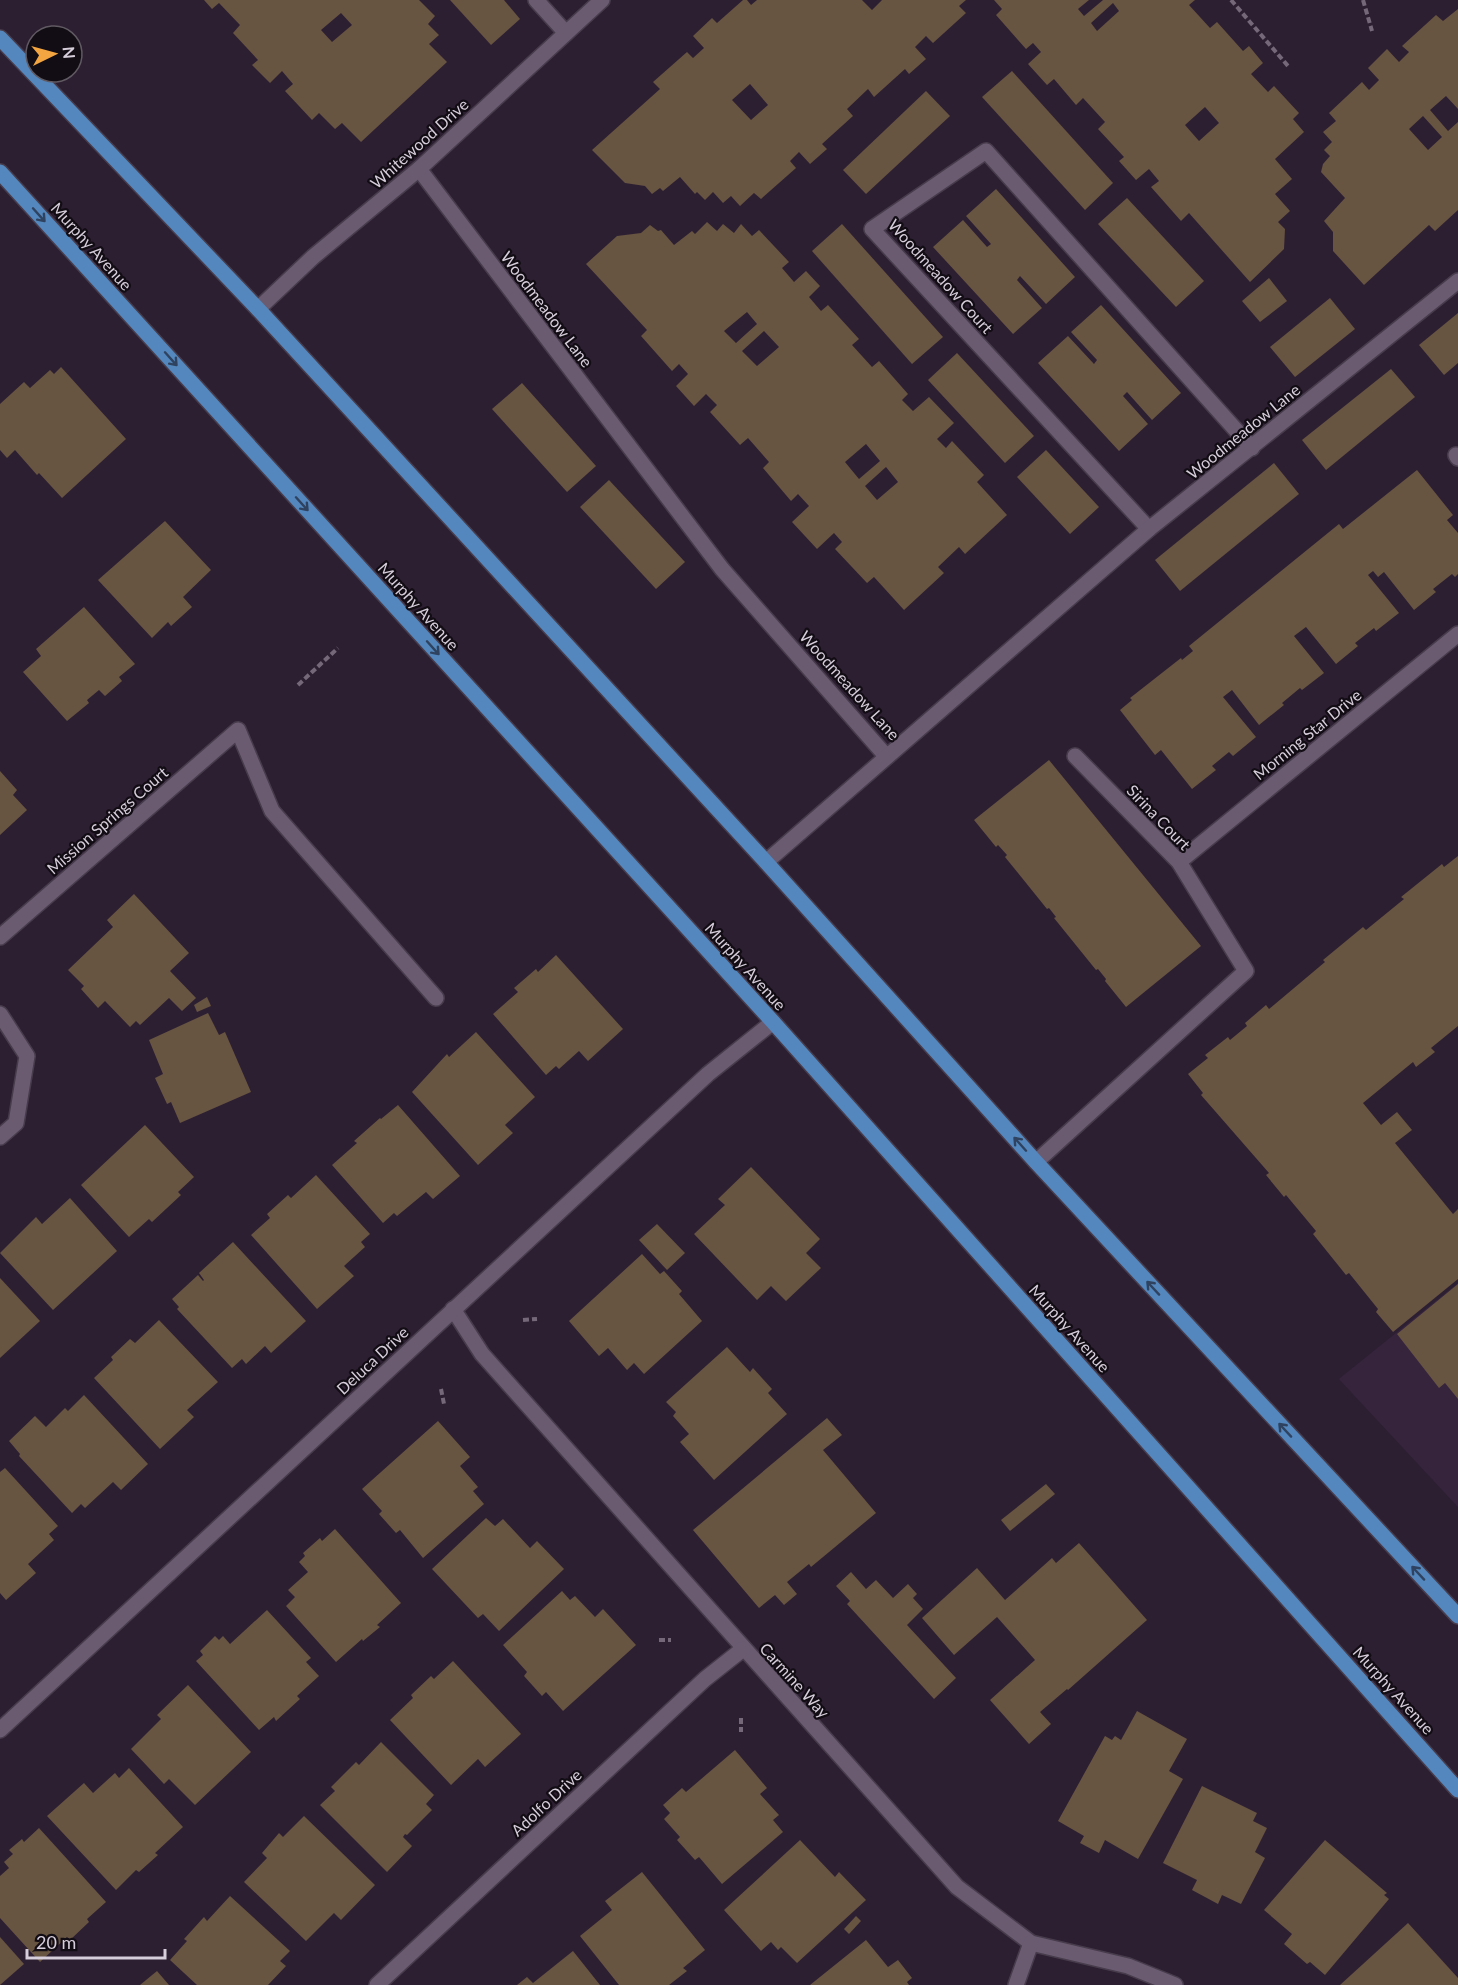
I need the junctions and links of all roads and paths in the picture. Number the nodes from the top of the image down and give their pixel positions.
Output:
1 (536, 0) edge
2 (602, 0) edge
3 (1232, 0) edge
4 (1363, 0) edge
5 (1372, 31) dead end
6 (566, 33) junction
7 (0, 38) edge
8 (1288, 66) dead end
9 (419, 169) junction
10 (0, 172) edge
11 (1458, 281) edge
12 (258, 309) junction
13 (1252, 448) junction
14 (1149, 529) junction
15 (1458, 634) edge
16 (338, 648) dead end
17 (298, 685) dead end
18 (886, 756) junction
19 (1075, 756) dead end
20 (766, 862) junction
21 (1179, 862) junction
22 (0, 936) edge
23 (436, 998) dead end
24 (0, 1014) edge
25 (773, 1022) junction
26 (0, 1137) edge
27 (1036, 1162) junction
28 (453, 1309) junction
29 (537, 1319) dead end
30 (523, 1320) dead end
31 (441, 1389) dead end
32 (444, 1404) dead end
33 (1458, 1616) edge
34 (659, 1640) dead end
35 (671, 1640) dead end
36 (743, 1649) junction
37 (741, 1718) dead end
38 (0, 1730) edge
39 (741, 1732) dead end
40 (1458, 1790) edge
41 (1031, 1943) junction
42 (376, 1985) edge
43 (1016, 1985) edge
44 (1175, 1985) edge

1 - 6 street
2 - 6 street, Whitewood Drive
3 - 8 path
4 - 5 path
6 - 9 street, Whitewood Drive
7 - 12 main road
9 - 12 street, Whitewood Drive
9 - 18 street, Woodmeadow Lane
10 -> 25 main road, Murphy Avenue
11 - 13 street, Woodmeadow Lane
12 - 20 main road
13 - 14 street, Woodmeadow Lane
13 - 14 street, Woodmeadow Court
14 - 18 street, Woodmeadow Lane
15 - 21 street, Morning Star Drive
16 - 17 path
18 - 20 street
19 - 21 street, Sirina Court
27 -> 20 main road
21 - 27 street, Sirina Court
22 - 23 street, Mission Springs Court
24 - 26 street
25 - 28 street, Deluca Drive
25 - 40 main road, Murphy Avenue
33 -> 27 main road
28 - 36 street, Carmine Way
28 - 38 street, Deluca Drive
29 - 30 path
31 - 32 path
34 - 35 path
36 - 41 street, Carmine Way
36 - 42 street, Adolfo Drive
37 - 39 path
41 - 43 street
41 - 44 street, Carmine Way

